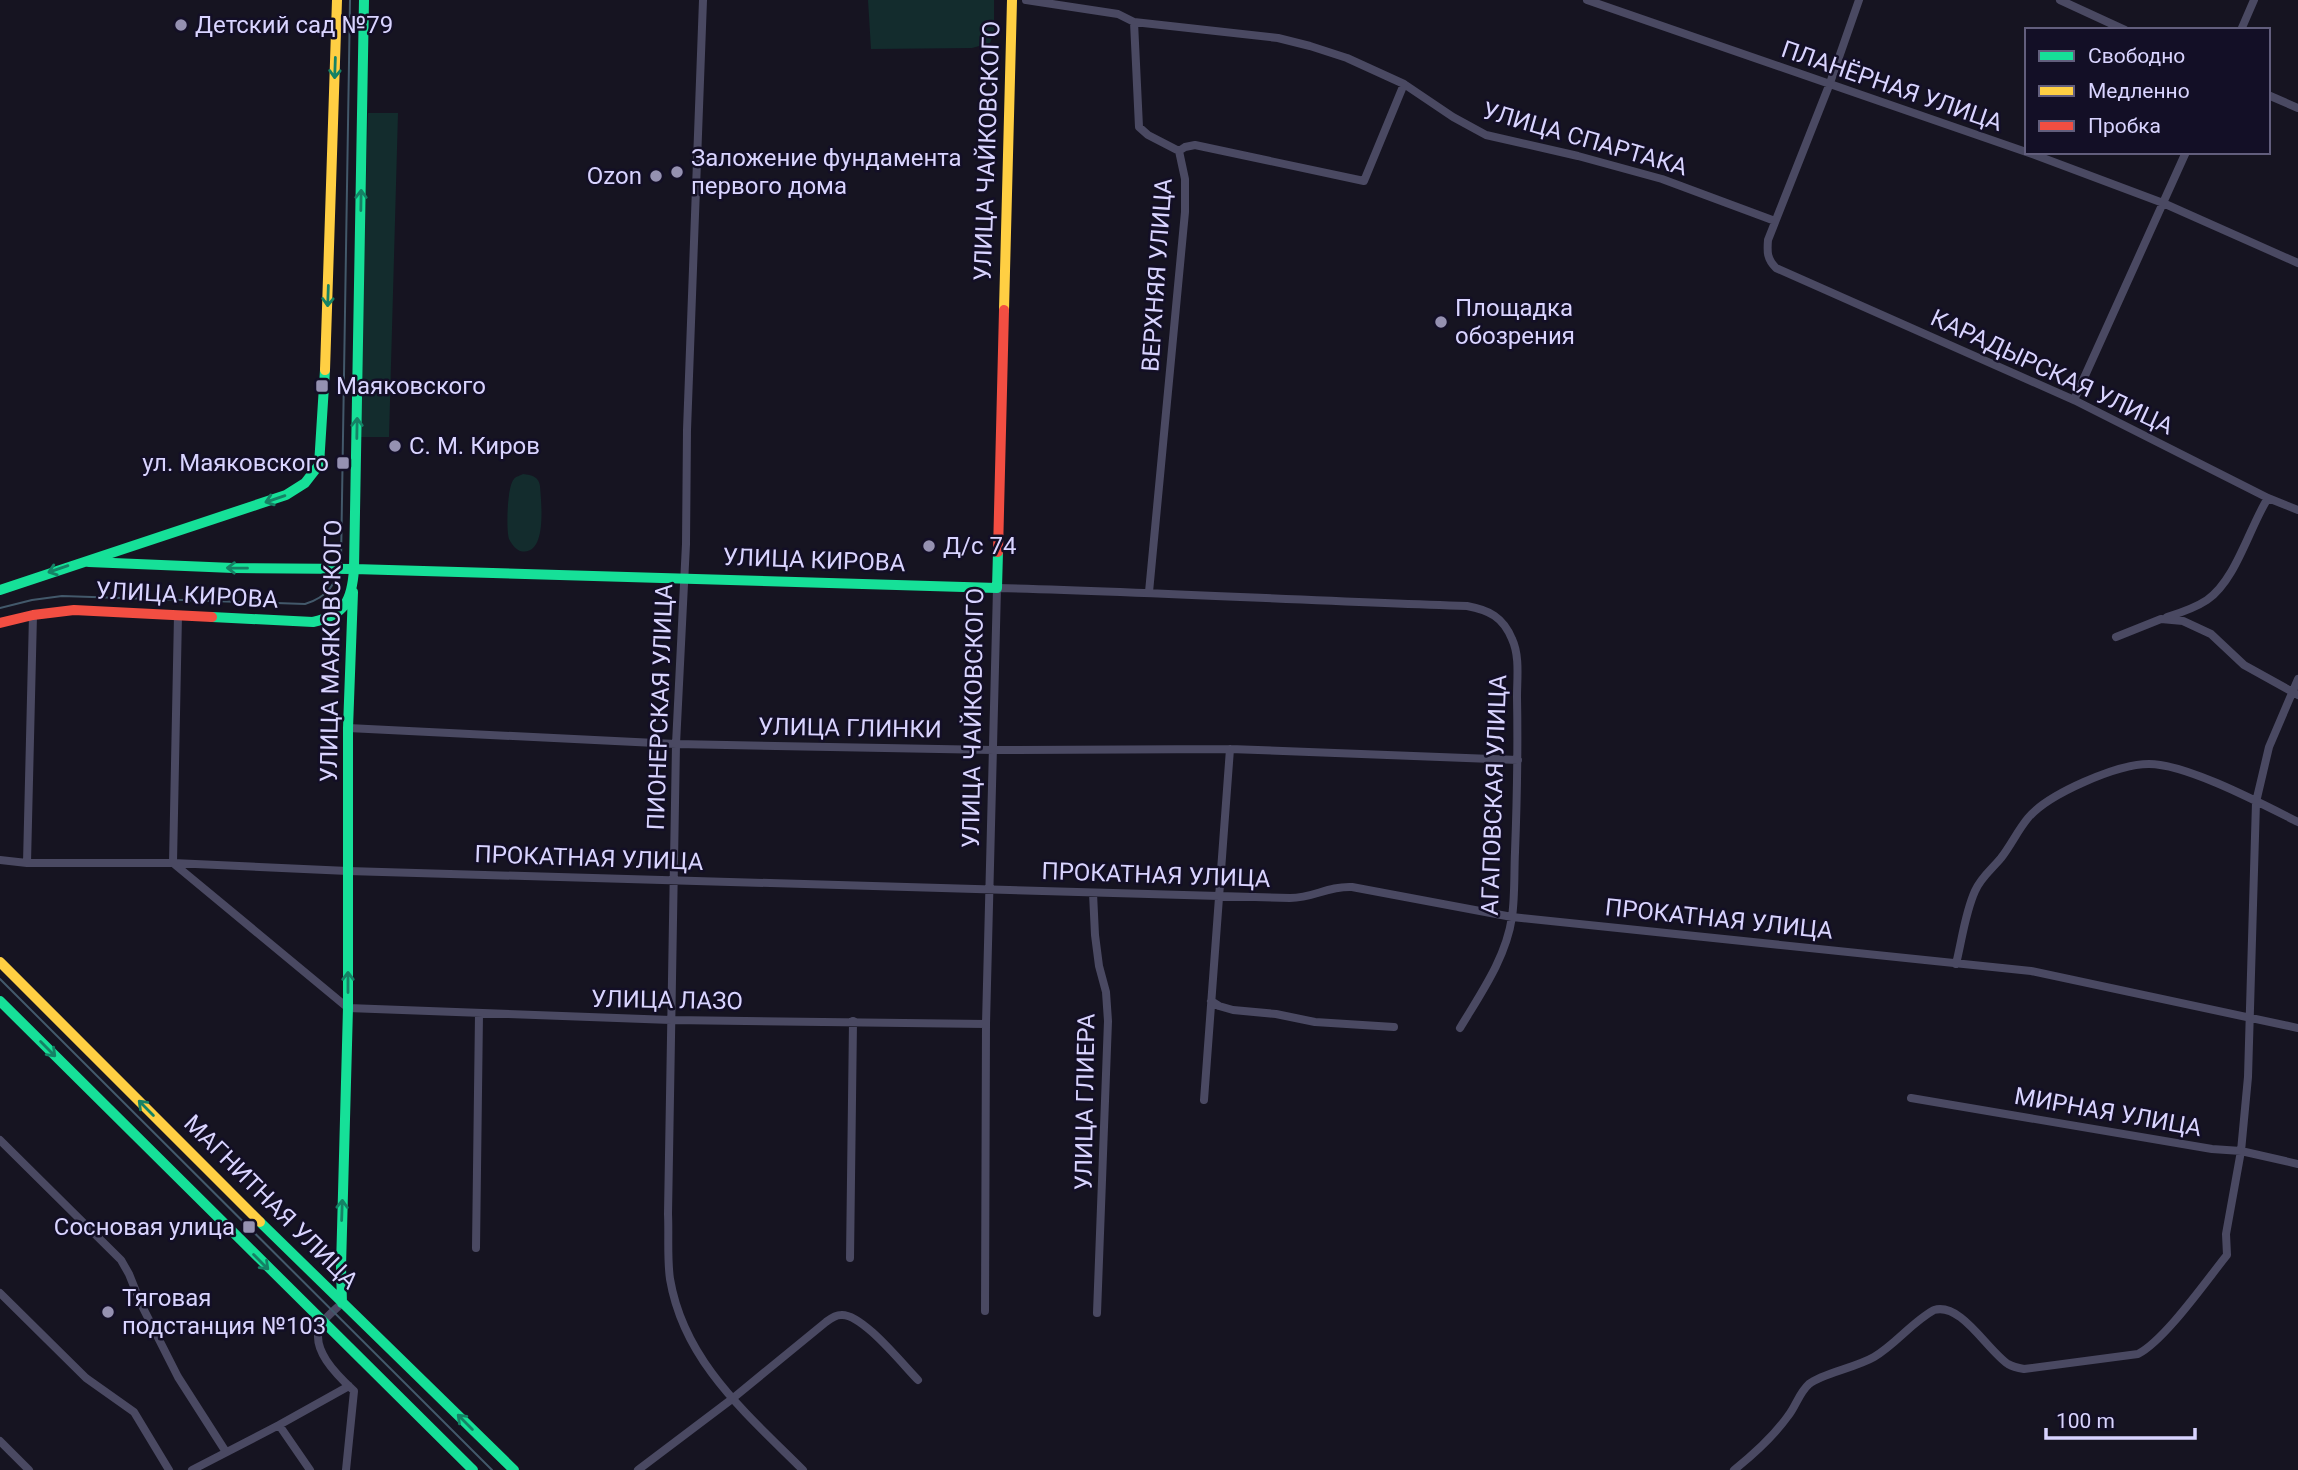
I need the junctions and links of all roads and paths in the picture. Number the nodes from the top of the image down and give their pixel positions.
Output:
1 (337, 0) edge
2 (364, 0) edge
3 (703, 0) edge
4 (1012, 0) edge
5 (1026, 0) edge
6 (1587, 0) edge
7 (1859, 0) edge
8 (2060, 0) edge
9 (2254, 0) edge
10 (1134, 22) junction
11 (2120, 28) edge
12 (2242, 28) edge
13 (1830, 83) junction
14 (1404, 85) junction
15 (2270, 96) edge
16 (2298, 108) edge
17 (1179, 151) junction
18 (2025, 153) edge
19 (2027, 154) edge
20 (2185, 154) edge
21 (2163, 203) junction
22 (1775, 221) junction
23 (2298, 264) edge
24 (2074, 400) junction
25 (2268, 498) junction
26 (2298, 510) edge
27 (82, 561) junction
28 (354, 569) junction
29 (684, 578) junction
30 (353, 585) junction
31 (997, 587) junction
32 (0, 590) edge
33 (1149, 592) junction
34 (1482, 609) joint
35 (33, 615) junction
36 (178, 615) junction
37 (2161, 620) junction
38 (0, 622) edge
39 (2116, 636) dead end
40 (2298, 679) edge
41 (2295, 693) edge
42 (348, 728) junction
43 (676, 744) junction
44 (1230, 749) junction
45 (993, 750) junction
46 (1518, 760) junction
47 (2256, 802) junction
48 (2298, 822) edge
49 (0, 860) edge
50 (27, 863) junction
51 (173, 863) junction
52 (348, 871) junction
53 (675, 880) junction
54 (990, 889) junction
55 (1093, 892) junction
56 (1219, 897) junction
57 (1512, 917) junction
58 (0, 962) edge
59 (1956, 964) junction
60 (0, 1001) edge
61 (1211, 1001) junction
62 (348, 1008) junction
63 (479, 1014) junction
64 (2250, 1018) junction
65 (671, 1020) junction
66 (853, 1021) junction
67 (986, 1024) junction
68 (1394, 1027) dead end
69 (1460, 1028) dead end
70 (2298, 1028) edge
71 (1911, 1098) dead end
72 (1204, 1100) dead end
73 (0, 1140) edge
74 (2241, 1151) junction
75 (2298, 1164) edge
76 (476, 1248) dead end
77 (850, 1258) dead end
78 (0, 1293) edge
79 (342, 1303) junction
80 (985, 1311) dead end
81 (1097, 1313) dead end
82 (323, 1323) junction
83 (918, 1380) dead end
84 (349, 1386) junction
85 (732, 1399) junction
86 (279, 1425) junction
87 (0, 1441) edge
88 (226, 1452) junction
89 (29, 1470) edge
90 (169, 1470) edge
91 (192, 1470) edge
92 (310, 1470) edge
93 (346, 1470) edge
94 (472, 1470) edge
95 (513, 1470) edge
96 (638, 1470) edge
97 (803, 1470) edge
98 (1734, 1470) edge

1 -> 27 main road, УЛИЦА МАЯКОВСКОГО
28 -> 2 main road, УЛИЦА МАЯКОВСКОГО
3 - 29 street, ПИОНЕРСКАЯ УЛИЦА
4 - 31 main road, УЛИЦА ЧАЙКОВСКОГО
5 - 10 street, УЛИЦА СПАРТАКА
6 - 13 street, ПЛАНЁРНАЯ УЛИЦА
7 - 13 street
8 - 11 street
9 - 12 street
10 - 14 street, УЛИЦА СПАРТАКА
10 - 17 street
13 - 18 street, ПЛАНЁРНАЯ УЛИЦА
13 - 22 street
14 - 17 street, ВЕРХНЯЯ УЛИЦА
14 - 22 street, УЛИЦА СПАРТАКА
15 - 16 street
17 - 33 street, ВЕРХНЯЯ УЛИЦА
19 - 21 street, ПЛАНЁРНАЯ УЛИЦА
20 - 21 street
21 - 23 street, ПЛАНЁРНАЯ УЛИЦА
21 - 24 street
22 - 24 street, КАРАДЫРСКАЯ УЛИЦА
24 - 25 street, КАРАДЫРСКАЯ УЛИЦА
25 - 26 street, КАРАДЫРСКАЯ УЛИЦА
25 - 37 street
28 -> 27 main road, УЛИЦА КИРОВА
27 -> 32 main road, УЛИЦА МАЯКОВСКОГО
28 - 29 main road, УЛИЦА КИРОВА
28 - 30 main road, УЛИЦА МАЯКОВСКОГО
29 - 31 main road, УЛИЦА КИРОВА
29 - 43 street, ПИОНЕРСКАЯ УЛИЦА
30 - 36 main road, УЛИЦА КИРОВА
30 - 42 main road, УЛИЦА МАЯКОВСКОГО
31 - 33 street, УЛИЦА КИРОВА
31 - 45 street, УЛИЦА ЧАЙКОВСКОГО
33 - 34 street, УЛИЦА КИРОВА
34 - 46 street, АГАПОВСКАЯ УЛИЦА
35 - 36 main road, УЛИЦА КИРОВА
35 - 38 main road, УЛИЦА КИРОВА
35 - 50 street
36 - 51 street
37 - 39 street
37 - 41 street
40 - 41 street
41 - 47 street
42 - 43 street, УЛИЦА ГЛИНКИ
42 - 52 main road, УЛИЦА МАЯКОВСКОГО
43 - 45 street, УЛИЦА ГЛИНКИ
43 - 53 street, ПИОНЕРСКАЯ УЛИЦА
44 - 45 street, УЛИЦА ГЛИНКИ
44 - 46 street, УЛИЦА ГЛИНКИ
44 - 56 street
45 - 54 street, УЛИЦА ЧАЙКОВСКОГО
46 - 57 street, АГАПОВСКАЯ УЛИЦА
47 - 48 street
47 - 59 street
47 - 64 street
49 - 50 street, ПРОКАТНАЯ УЛИЦА
50 - 51 street, ПРОКАТНАЯ УЛИЦА
51 - 52 street, ПРОКАТНАЯ УЛИЦА
51 - 62 street
52 - 53 street, ПРОКАТНАЯ УЛИЦА
62 -> 52 main road, УЛИЦА МАЯКОВСКОГО
53 - 54 street, ПРОКАТНАЯ УЛИЦА
53 - 65 street, ПИОНЕРСКАЯ УЛИЦА
54 - 55 street, ПРОКАТНАЯ УЛИЦА
54 - 67 street, УЛИЦА ЧАЙКОВСКОГО
55 - 56 street, ПРОКАТНАЯ УЛИЦА
55 - 81 street, УЛИЦА ГЛИЕРА
56 - 57 street, ПРОКАТНАЯ УЛИЦА
56 - 61 street
57 - 59 street, ПРОКАТНАЯ УЛИЦА
57 - 69 street, АГАПОВСКАЯ УЛИЦА
79 -> 58 main road, МАГНИТНАЯ УЛИЦА
59 - 64 street, ПРОКАТНАЯ УЛИЦА
60 -> 82 main road, МАГНИТНАЯ УЛИЦА
61 - 68 street
61 - 72 street
62 - 63 street, УЛИЦА ЛАЗО
79 -> 62 main road, УЛИЦА МАЯКОВСКОГО
63 - 65 street, УЛИЦА ЛАЗО
63 - 76 street
64 - 70 street, ПРОКАТНАЯ УЛИЦА
64 - 74 street
65 - 66 street, УЛИЦА ЛАЗО
65 - 85 street, ПИОНЕРСКАЯ УЛИЦА
66 - 67 street, УЛИЦА ЛАЗО
66 - 77 street
67 - 80 street, УЛИЦА ЧАЙКОВСКОГО
71 - 74 street, МИРНАЯ УЛИЦА
73 - 88 street
74 - 75 street, МИРНАЯ УЛИЦА
74 - 98 street
78 - 90 street
79 - 82 street
95 -> 79 main road, МАГНИТНАЯ УЛИЦА
82 - 84 street
82 - 94 main road, МАГНИТНАЯ УЛИЦА
83 - 85 street
84 - 86 street
84 - 93 street
85 - 96 street
85 - 97 street, ПИОНЕРСКАЯ УЛИЦА
86 - 88 street
86 - 92 street
87 - 89 street
88 - 91 street

